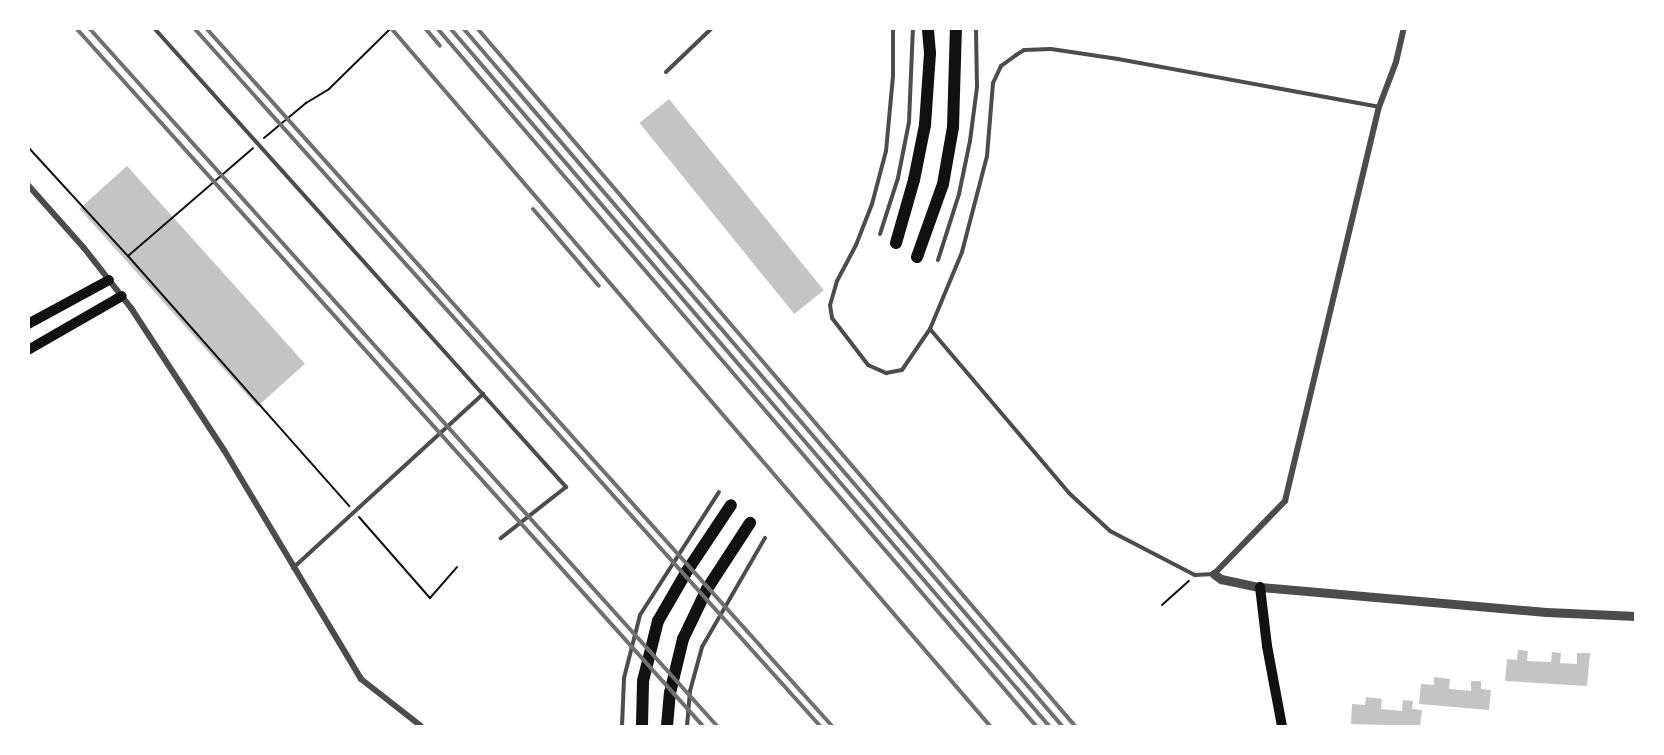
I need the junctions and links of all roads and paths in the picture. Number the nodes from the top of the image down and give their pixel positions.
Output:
1 (154, 28) edge
2 (391, 28) edge
3 (712, 28) edge
4 (893, 28) edge
5 (913, 28) edge
6 (928, 28) edge
7 (956, 28) edge
8 (976, 28) edge
9 (1404, 28) edge
10 (666, 72) dead end
11 (1379, 107) junction
12 (28, 147) edge
13 (28, 184) edge
14 (880, 234) dead end
15 (896, 243) dead end
16 (128, 256) junction
17 (917, 257) dead end
18 (938, 260) dead end
19 (109, 280) junction
20 (122, 296) junction
21 (28, 324) edge
22 (930, 329) junction
23 (28, 350) edge
24 (483, 394) junction
25 (719, 492) dead end
26 (731, 505) dead end
27 (750, 523) dead end
28 (501, 538) dead end
29 (765, 538) dead end
30 (457, 567) dead end
31 (292, 568) junction
32 (1214, 574) junction
33 (1195, 575) junction
34 (1260, 587) junction
35 (1162, 605) dead end
36 (1635, 616) edge
37 (421, 726) edge
38 (622, 726) edge
39 (642, 726) edge
40 (667, 726) edge
41 (687, 726) edge
42 (1282, 726) edge

1 - 24 lane
2 - 16 path
3 - 10 lane
4 - 22 lane
5 - 14 lane
6 - 15 main road
7 - 17 main road
8 - 18 lane
9 - 11 street
11 - 22 lane
11 - 32 street
12 - 16 path
13 - 19 street
16 - 30 path
19 - 20 street
19 - 21 main road
20 - 23 main road
20 - 31 street
22 - 33 lane
24 - 28 lane
24 - 31 lane
25 - 38 lane
26 - 39 main road
27 - 40 main road
29 - 41 lane
31 - 37 street
32 - 33 lane
32 - 34 street
33 - 35 path
34 - 36 street
34 - 42 main road

